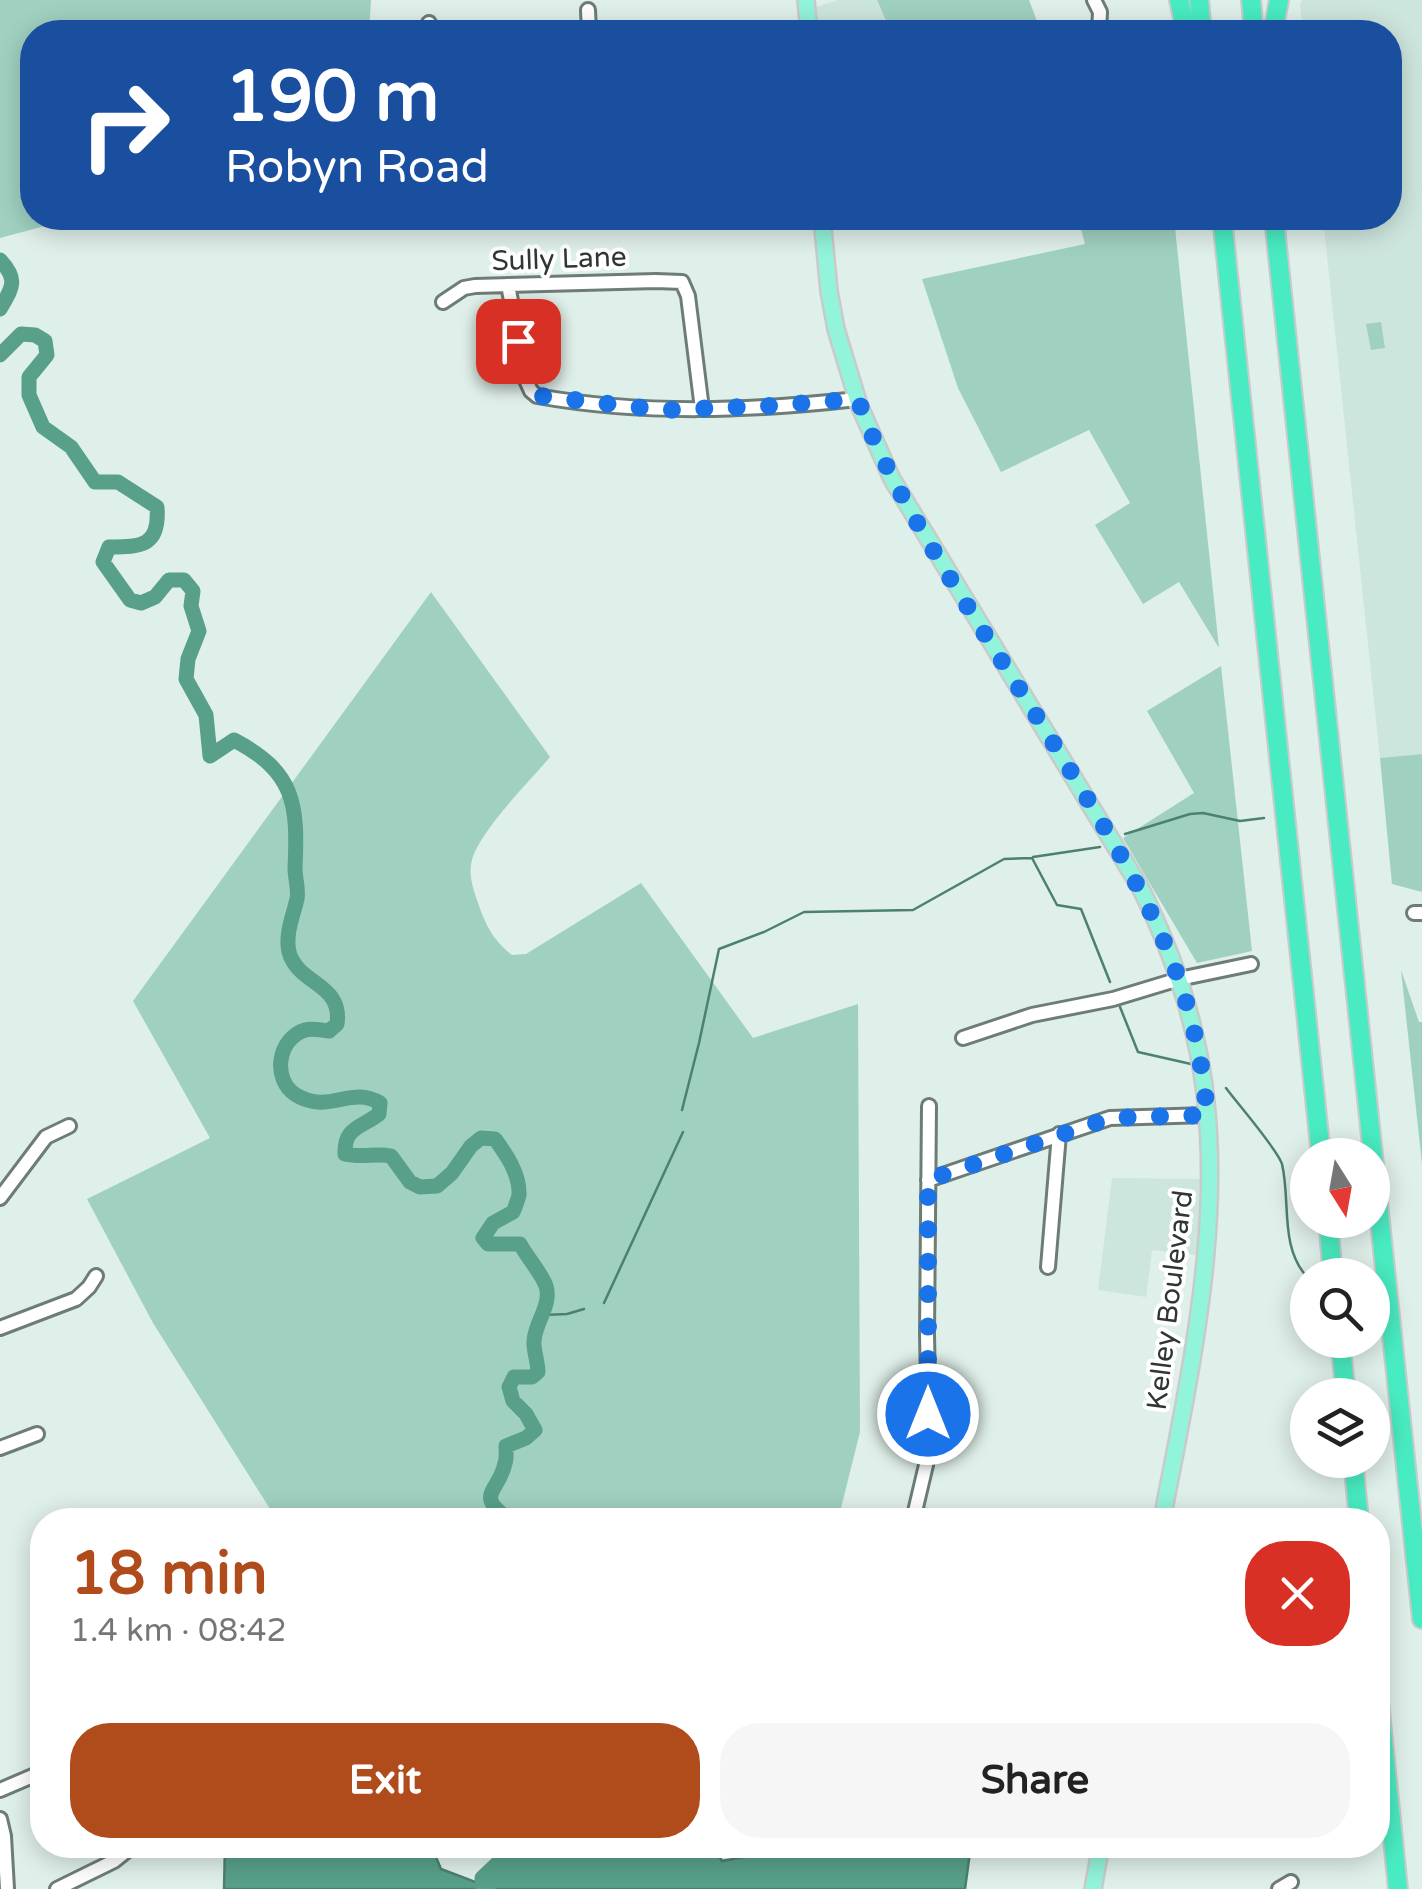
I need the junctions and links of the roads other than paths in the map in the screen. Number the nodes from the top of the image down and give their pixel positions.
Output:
1 (588, 10) dead end
2 (588, 20) edge
3 (823, 230) edge
4 (1223, 230) edge
5 (1275, 230) edge
6 (508, 285) junction
7 (443, 302) dead end
8 (858, 399) junction
9 (702, 409) junction
10 (1250, 964) dead end
11 (1179, 980) junction
12 (963, 1038) dead end
13 (929, 1106) dead end
14 (1207, 1115) junction
15 (69, 1126) dead end
16 (1059, 1134) junction
17 (1319, 1138) edge
18 (928, 1180) junction
19 (0, 1198) edge
20 (1048, 1268) dead end
21 (96, 1276) dead end
22 (0, 1328) edge
23 (37, 1434) dead end
24 (0, 1448) edge
25 (1355, 1478) edge
26 (915, 1508) edge
27 (1164, 1508) edge
28 (1358, 1508) edge
29 (1422, 1619) edge
30 (30, 1777) edge
31 (0, 1790) edge
32 (1390, 1810) edge
33 (0, 1819) edge
34 (118, 1858) edge
35 (1099, 1858) edge
36 (7, 1889) edge
37 (57, 1889) edge
38 (1093, 1889) edge
39 (1398, 1889) edge

1 - 2 street
3 - 8 main road, Kelley Boulevard
4 - 17 highway
5 - 29 highway
6 - 7 street, Sully Lane
6 - 9 street
6 - 9 street, Sully Lane
8 - 9 street
8 - 11 main road, Kelley Boulevard
10 - 11 street
11 - 12 street
11 - 14 main road, Kelley Boulevard
13 - 18 street
14 - 16 street
14 - 27 main road, Kelley Boulevard
15 - 19 street
16 - 18 street
16 - 20 street
18 - 26 street
21 - 22 street
23 - 24 street
25 - 28 highway
30 - 31 street
32 - 39 highway
33 - 36 street
34 - 37 street
35 - 38 main road

